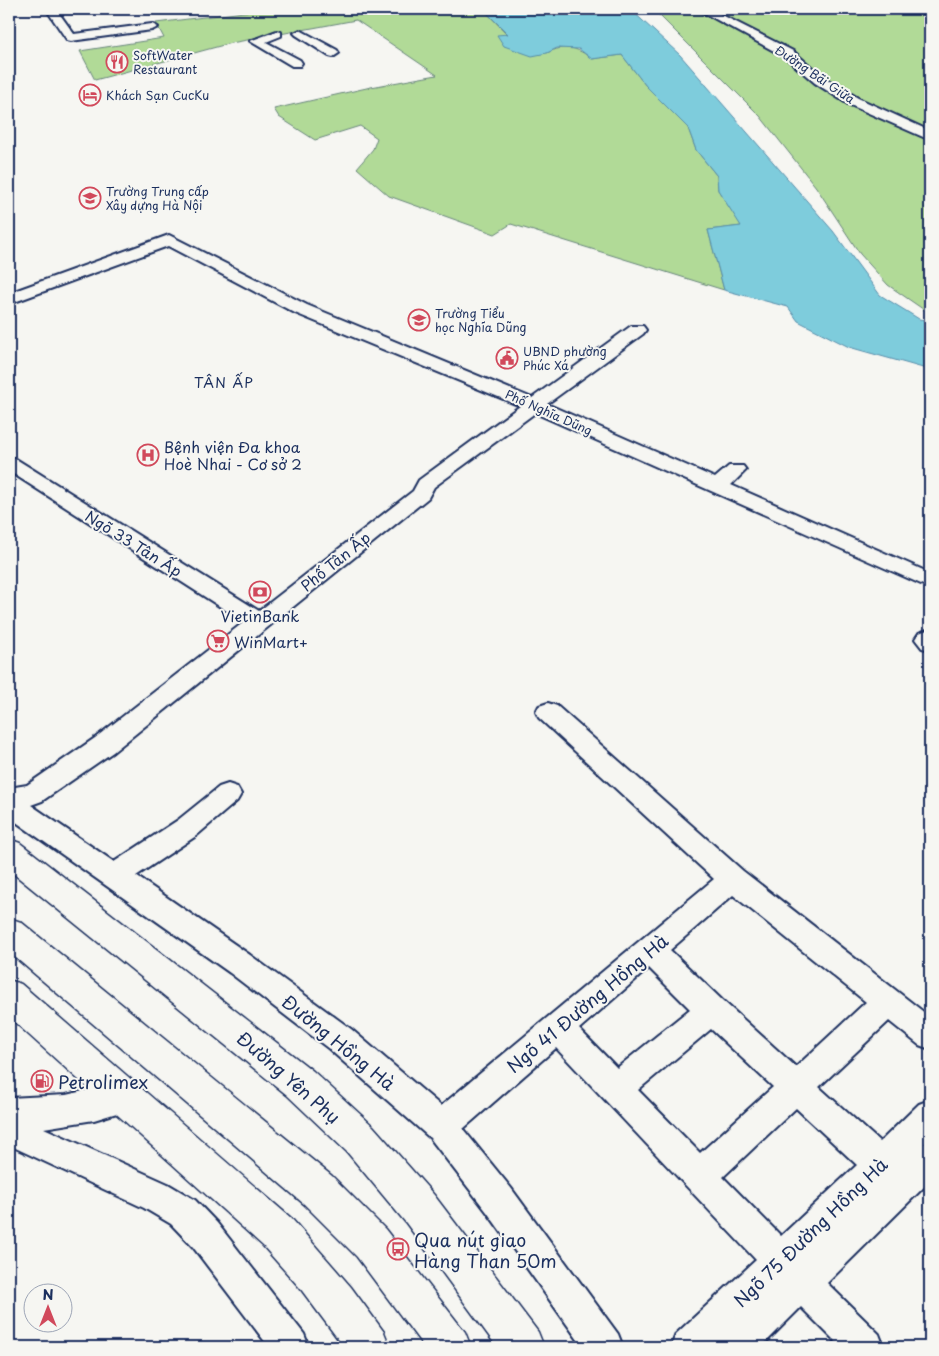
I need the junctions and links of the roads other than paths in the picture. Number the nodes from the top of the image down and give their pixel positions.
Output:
1 (51, 9) edge
2 (702, 9) edge
3 (152, 26) dead end
4 (300, 33) dead end
5 (277, 34) dead end
6 (71, 38) junction
7 (80, 50) dead end
8 (333, 53) dead end
9 (296, 63) dead end
10 (930, 136) edge
11 (9, 299) edge
12 (638, 330) dead end
13 (535, 406) junction
14 (9, 463) edge
15 (736, 470) dead end
16 (716, 487) junction
17 (930, 581) edge
18 (260, 622) junction
19 (930, 637) edge
20 (930, 642) edge
21 (548, 712) dead end
22 (228, 794) dead end
23 (16, 807) edge
24 (9, 852) edge
25 (113, 877) junction
26 (733, 879) junction
27 (9, 932) edge
28 (651, 950) junction
29 (9, 995) edge
30 (888, 1002) junction
31 (710, 1010) junction
32 (558, 1029) junction
33 (930, 1035) edge
34 (796, 1086) junction
35 (616, 1090) junction
36 (122, 1097) junction
37 (9, 1113) edge
38 (930, 1114) edge
39 (441, 1127) junction
40 (9, 1129) edge
41 (930, 1158) edge
42 (881, 1165) junction
43 (700, 1176) junction
44 (792, 1272) junction
45 (291, 1347) edge
46 (369, 1347) edge
47 (450, 1347) edge
48 (523, 1347) edge
49 (606, 1347) edge
50 (689, 1347) edge
51 (735, 1347) edge
52 (866, 1347) edge

1 - 6 street
2 - 10 street, Đường Bãi Giữa
3 - 6 street
4 - 8 street
5 - 9 street
6 - 7 street
11 - 13 street, Phố Nghĩa Dũng
12 - 13 street, Phố Tân Ấp
13 - 16 street, Phố Nghĩa Dũng
13 - 18 street, Phố Tân Ấp
14 - 18 street, Ngõ 33 Tân Ấp
15 - 16 street
16 - 17 street, Phố Nghĩa Dũng
18 - 23 street, Phố Tân Ấp
19 - 20 street
21 - 26 street
22 - 25 street
23 - 25 street, Đường Hồng Hà
24 - 48 main road, Đường Yên Phụ
25 - 39 street, Đường Hồng Hà
26 - 28 street, Ngõ 41 Đường Hồng Hà
26 - 30 street
27 - 47 main road
28 - 31 street
28 - 32 street, Ngõ 41 Đường Hồng Hà
29 - 36 main road
30 - 33 street
30 - 34 street
31 - 34 street
31 - 35 street
32 - 35 street
32 - 39 street, Ngõ 41 Đường Hồng Hà
34 - 42 street
34 - 43 street
35 - 43 street
36 - 37 street
36 - 46 main road
38 - 42 street, Ngõ 75 Đường Hồng Hà
39 - 49 street, Đường Hồng Hà
40 - 45 street
41 - 44 street, Ngõ 75 Đường Hồng Hà
42 - 44 street, Ngõ 75 Đường Hồng Hà
43 - 44 street
44 - 50 street, Ngõ 75 Đường Hồng Hà
44 - 51 street, Ngõ 75 Đường Hồng Hà
44 - 52 street

